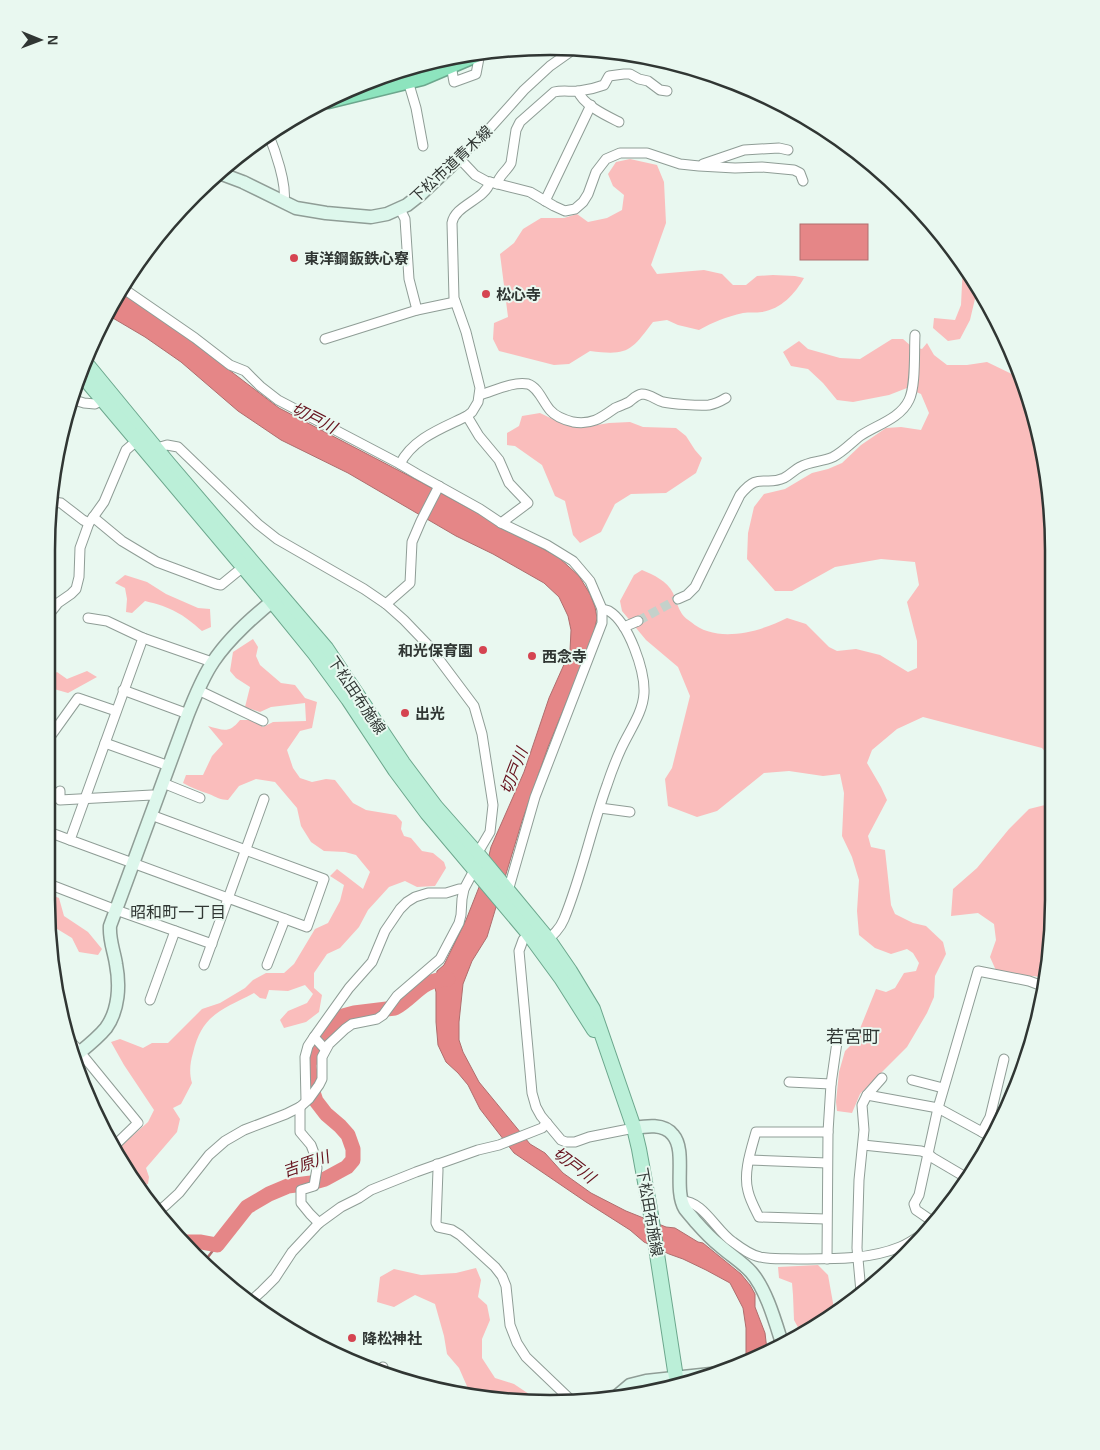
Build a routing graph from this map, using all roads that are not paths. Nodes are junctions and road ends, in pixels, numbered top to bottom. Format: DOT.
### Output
graph roads {
  1 [pos="565,55"];
  2 [pos="479,60"];
  3 [pos="451,65"];
  4 [pos="448,66"];
  5 [pos="408,81"];
  6 [pos="366,91"];
  7 [pos="578,91"];
  8 [pos="667,91"];
  9 [pos="591,106"];
  10 [pos="619,122"];
  11 [pos="271,141"];
  12 [pos="423,146"];
  13 [pos="788,150"];
  14 [pos="459,158"];
  15 [pos="698,166"];
  16 [pos="227,176"];
  17 [pos="803,181"];
  18 [pos="494,183"];
  19 [pos="545,201"];
  20 [pos="284,202"];
  21 [pos="400,209"];
  22 [pos="128,292"];
  23 [pos="455,302"];
  24 [pos="417,310"];
  25 [pos="915,336"];
  26 [pos="325,339"];
  27 [pos="90,369"];
  28 [pos="86,378"];
  29 [pos="480,395"];
  30 [pos="107,396"];
  31 [pos="726,398"];
  32 [pos="78,402"];
  33 [pos="467,416"];
  34 [pos="141,437"];
  35 [pos="157,448"];
  36 [pos="400,464"];
  37 [pos="439,488"];
  38 [pos="57,503"];
  39 [pos="91,520"];
  40 [pos="501,523"];
  41 [pos="243,567"];
  42 [pos="276,597"];
  43 [pos="678,599"];
  44 [pos="386,604"];
  45 [pos="55,607"];
  46 [pos="602,609"];
  47 [pos="88,618"];
  48 [pos="638,621"];
  49 [pos="624,627"];
  50 [pos="143,638"];
  51 [pos="212,662"];
  52 [pos="123,690"];
  53 [pos="198,690"];
  54 [pos="116,711"];
  55 [pos="188,714"];
  56 [pos="263,721"];
  57 [pos="55,730"];
  58 [pos="105,743"];
  59 [pos="169,766"];
  60 [pos="163,784"];
  61 [pos="60,791"];
  62 [pos="158,797"];
  63 [pos="200,798"];
  64 [pos="264,799"];
  65 [pos="84,800"];
  66 [pos="600,808"];
  67 [pos="630,812"];
  68 [pos="151,816"];
  69 [pos="55,834"];
  70 [pos="70,840"];
  71 [pos="246,851"];
  72 [pos="477,862"];
  73 [pos="133,863"];
  74 [pos="55,887"];
  75 [pos="464,889"];
  76 [pos="505,893"];
  77 [pos="228,898"];
  78 [pos="116,910"];
  79 [pos="284,918"];
  80 [pos="532,929"];
  81 [pos="175,931"];
  82 [pos="544,943"];
  83 [pos="212,944"];
  84 [pos="204,965"];
  85 [pos="267,965"];
  86 [pos="1037,984"];
  87 [pos="150,1000"];
  88 [pos="314,1037"];
  89 [pos="837,1042"];
  90 [pos="325,1050"];
  91 [pos="79,1052"];
  92 [pos="81,1058"];
  93 [pos="1004,1059"];
  94 [pos="882,1078"];
  95 [pos="912,1080"];
  96 [pos="789,1082"];
  97 [pos="831,1084"];
  98 [pos="943,1088"];
  99 [pos="867,1095"];
  100 [pos="305,1102"];
  101 [pos="938,1108"];
  102 [pos="546,1123"];
  103 [pos="634,1128"];
  104 [pos="828,1132"];
  105 [pos="982,1132"];
  106 [pos="986,1134"];
  107 [pos="118,1142"];
  108 [pos="863,1145"];
  109 [pos="927,1153"];
  110 [pos="749,1160"];
  111 [pos="827,1163"];
  112 [pos="437,1164"];
  113 [pos="962,1175"];
  114 [pos="681,1200"];
  115 [pos="163,1208"];
  116 [pos="928,1218"];
  117 [pos="826,1219"];
  118 [pos="319,1223"];
  119 [pos="904,1246"];
  120 [pos="858,1256"];
  121 [pos="826,1259"];
  122 [pos="860,1285"];
  123 [pos="255,1297"];
  124 [pos="780,1338"];
  125 [pos="677,1378"];
  126 [pos="665,1381"];
  127 [pos="626,1389"];
  128 [pos="565,1395"];
  1 -- 14 [label="street, 下松市道青木線"];
  2 -- 3 [label="street"];
  4 -- 5 [label="highway"];
  5 -- 6 [label="highway"];
  5 -- 12 [label="street"];
  7 -- 8 [label="street"];
  7 -- 9 [label="street"];
  7 -- 18 [label="street"];
  9 -- 10 [label="street"];
  9 -- 19 [label="street"];
  11 -- 20 [label="street"];
  13 -- 15 [label="street"];
  14 -- 18 [label="street"];
  14 -- 21 [label="street, 下松市道青木線"];
  15 -- 17 [label="street"];
  15 -- 19 [label="street"];
  16 -- 20 [label="street, 下松市道青木線"];
  18 -- 19 [label="street"];
  18 -- 23 [label="street"];
  20 -- 21 [label="street, 下松市道青木線"];
  21 -- 24 [label="street"];
  22 -- 36 [label="street"];
  23 -- 24 [label="street"];
  23 -- 29 [label="street"];
  24 -- 26 [label="street"];
  25 -- 43 [label="street"];
  27 -- 30 [label="main road, 下松田布施線"];
  28 -- 30 [label="main road, 下松田布施線"];
  29 -- 31 [label="street"];
  29 -- 33 [label="street"];
  30 -- 32 [label="street"];
  30 -- 34 [label="main road, 下松田布施線"];
  33 -- 36 [label="street"];
  33 -- 40 [label="street"];
  34 -- 35 [label="main road, 下松田布施線"];
  34 -- 39 [label="street"];
  34 -- 41 [label="main road, 下松田布施線"];
  35 -- 42 [label="main road, 下松田布施線"];
  35 -- 44 [label="street"];
  36 -- 37 [label="street"];
  37 -- 40 [label="street"];
  37 -- 44 [label="street"];
  38 -- 39 [label="street"];
  39 -- 41 [label="street"];
  39 -- 45 [label="street"];
  40 -- 46 [label="street"];
  41 -- 42 [label="main road, 下松田布施線"];
  42 -- 51 [label="street"];
  42 -- 72 [label="main road, 下松田布施線"];
  44 -- 72 [label="street"];
  46 -- 49 [label="street"];
  46 -- 76 [label="street"];
  47 -- 50 [label="street"];
  48 -- 49 [label="street"];
  49 -- 66 [label="street"];
  50 -- 51 [label="street"];
  50 -- 52 [label="street"];
  51 -- 53 [label="street"];
  52 -- 54 [label="street"];
  52 -- 55 [label="street"];
  53 -- 55 [label="street"];
  53 -- 56 [label="street"];
  54 -- 57 [label="street"];
  54 -- 58 [label="street"];
  55 -- 59 [label="street"];
  58 -- 59 [label="street"];
  58 -- 65 [label="street"];
  59 -- 60 [label="street"];
  60 -- 62 [label="street"];
  60 -- 63 [label="street"];
  61 -- 65 [label="street"];
  62 -- 65 [label="street"];
  62 -- 68 [label="street"];
  64 -- 71 [label="street"];
  65 -- 70 [label="street"];
  66 -- 67 [label="street"];
  66 -- 82 [label="street"];
  68 -- 71 [label="street"];
  68 -- 73 [label="street"];
  69 -- 70 [label="street"];
  70 -- 73 [label="street"];
  71 -- 77 [label="street"];
  71 -- 79 [label="street"];
  72 -- 75 [label="street"];
  72 -- 76 [label="main road, 下松田布施線"];
  73 -- 77 [label="street"];
  73 -- 78 [label="street"];
  74 -- 78 [label="street"];
  75 -- 88 [label="street"];
  75 -- 90 [label="street"];
  76 -- 80 [label="main road, 下松田布施線"];
  77 -- 79 [label="street"];
  77 -- 83 [label="street"];
  78 -- 81 [label="street"];
  78 -- 91 [label="street"];
  79 -- 85 [label="street"];
  80 -- 82 [label="main road, 下松田布施線"];
  80 -- 102 [label="street"];
  81 -- 83 [label="street"];
  81 -- 87 [label="street"];
  82 -- 103 [label="main road, 下松田布施線"];
  83 -- 84 [label="street"];
  86 -- 98 [label="street"];
  88 -- 90 [label="street"];
  88 -- 100 [label="street"];
  89 -- 97 [label="street"];
  90 -- 100 [label="street"];
  92 -- 107 [label="street"];
  93 -- 105 [label="street"];
  94 -- 99 [label="street"];
  95 -- 98 [label="street"];
  96 -- 97 [label="street"];
  97 -- 104 [label="street"];
  98 -- 101 [label="street"];
  99 -- 101 [label="street"];
  99 -- 108 [label="street"];
  100 -- 115 [label="street"];
  100 -- 118 [label="street"];
  101 -- 105 [label="street"];
  101 -- 109 [label="street"];
  102 -- 103 [label="street"];
  102 -- 112 [label="street"];
  103 -- 114 [label="street"];
  103 -- 125 [label="main road, 下松田布施線"];
  104 -- 110 [label="street"];
  104 -- 111 [label="street"];
  105 -- 106 [label="street"];
  108 -- 109 [label="street"];
  108 -- 120 [label="street"];
  109 -- 113 [label="street"];
  109 -- 116 [label="street"];
  110 -- 111 [label="street"];
  110 -- 117 [label="street"];
  111 -- 117 [label="street"];
  112 -- 118 [label="street"];
  112 -- 128 [label="street"];
  114 -- 121 [label="street"];
  114 -- 124 [label="street"];
  117 -- 121 [label="street"];
  118 -- 123 [label="street"];
  119 -- 120 [label="street"];
  120 -- 121 [label="street"];
  120 -- 122 [label="street"];
  126 -- 127 [label="street"];
}
